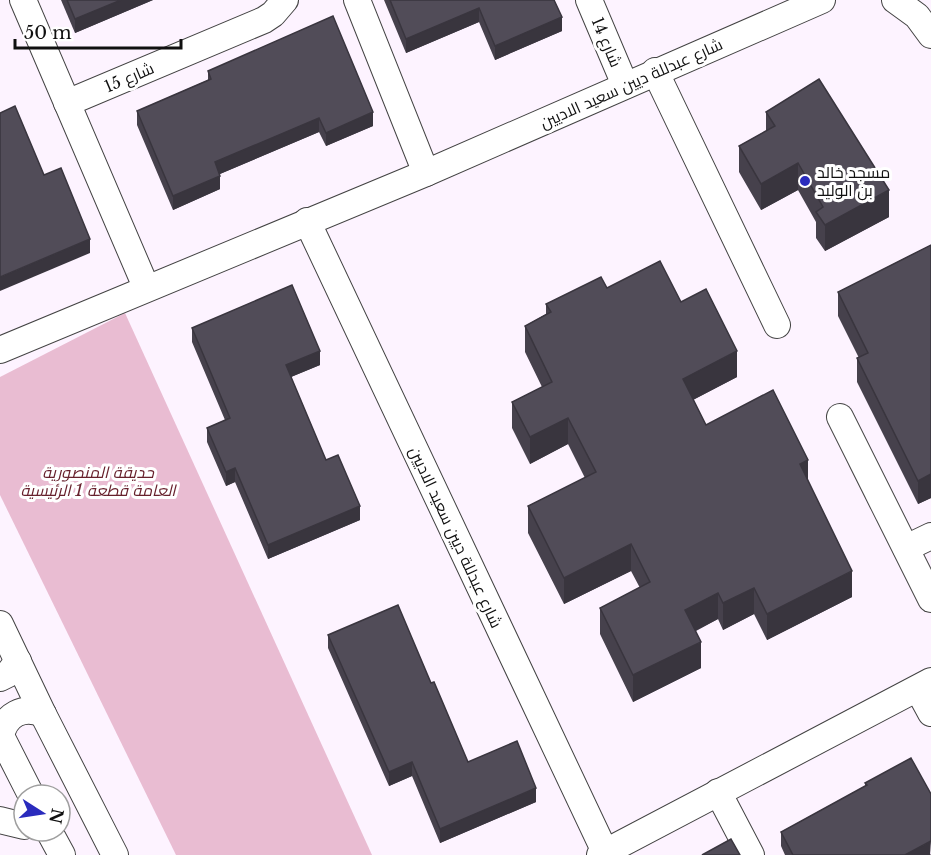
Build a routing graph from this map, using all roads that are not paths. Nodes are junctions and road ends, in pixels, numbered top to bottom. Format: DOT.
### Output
graph roads {
  1 [pos="23,0"];
  2 [pos="285,0"];
  3 [pos="357,0"];
  4 [pos="589,0"];
  5 [pos="822,0"];
  6 [pos="896,0"];
  7 [pos="931,35"];
  8 [pos="656,71"];
  9 [pos="625,85"];
  10 [pos="67,103"];
  11 [pos="426,173"];
  12 [pos="307,221"];
  13 [pos="146,287"];
  14 [pos="777,325"];
  15 [pos="0,350"];
  16 [pos="840,417"];
  17 [pos="931,536"];
  18 [pos="906,548"];
  19 [pos="930,594"];
  20 [pos="0,624"];
  21 [pos="18,661"];
  22 [pos="0,678"];
  23 [pos="924,685"];
  24 [pos="931,713"];
  25 [pos="42,714"];
  26 [pos="1,735"];
  27 [pos="25,783"];
  28 [pos="718,792"];
  29 [pos="603,854"];
  30 [pos="115,855"];
  31 [pos="751,855"];
  1 -- 10 [label="street"];
  2 -- 10 [label="street, شارع 15"];
  3 -- 11 [label="street"];
  4 -- 9 [label="street, شارع 14"];
  5 -- 8 [label="street, شارع عبدللة ديين سعيد الاديين"];
  6 -- 7 [label="street"];
  8 -- 9 [label="street, شارع عبدللة ديين سعيد الاديين"];
  8 -- 14 [label="street"];
  9 -- 11 [label="street, شارع عبدللة ديين سعيد الاديين"];
  10 -- 13 [label="street"];
  11 -- 12 [label="street, شارع عبدللة ديين سعيد الاديين"];
  12 -- 13 [label="street, شارع عبدللة ديين سعيد الاديين"];
  12 -- 29 [label="street, شارع عبدللة ديين سعيد الاديين"];
  13 -- 15 [label="street, شارع عبدللة ديين سعيد الاديين"];
  16 -- 18 [label="street"];
  17 -- 18 [label="street"];
  18 -- 19 [label="street"];
  20 -- 21 [label="street"];
  21 -- 22 [label="street"];
  21 -- 25 [label="street"];
  23 -- 24 [label="street"];
  23 -- 28 [label="street, شارع عبدللة ديين سعيد الاديين"];
  25 -- 26 [label="street"];
  25 -- 30 [label="street"];
  26 -- 27 [label="street"];
  28 -- 29 [label="street, شارع عبدللة ديين سعيد الاديين"];
  28 -- 31 [label="street"];
}
